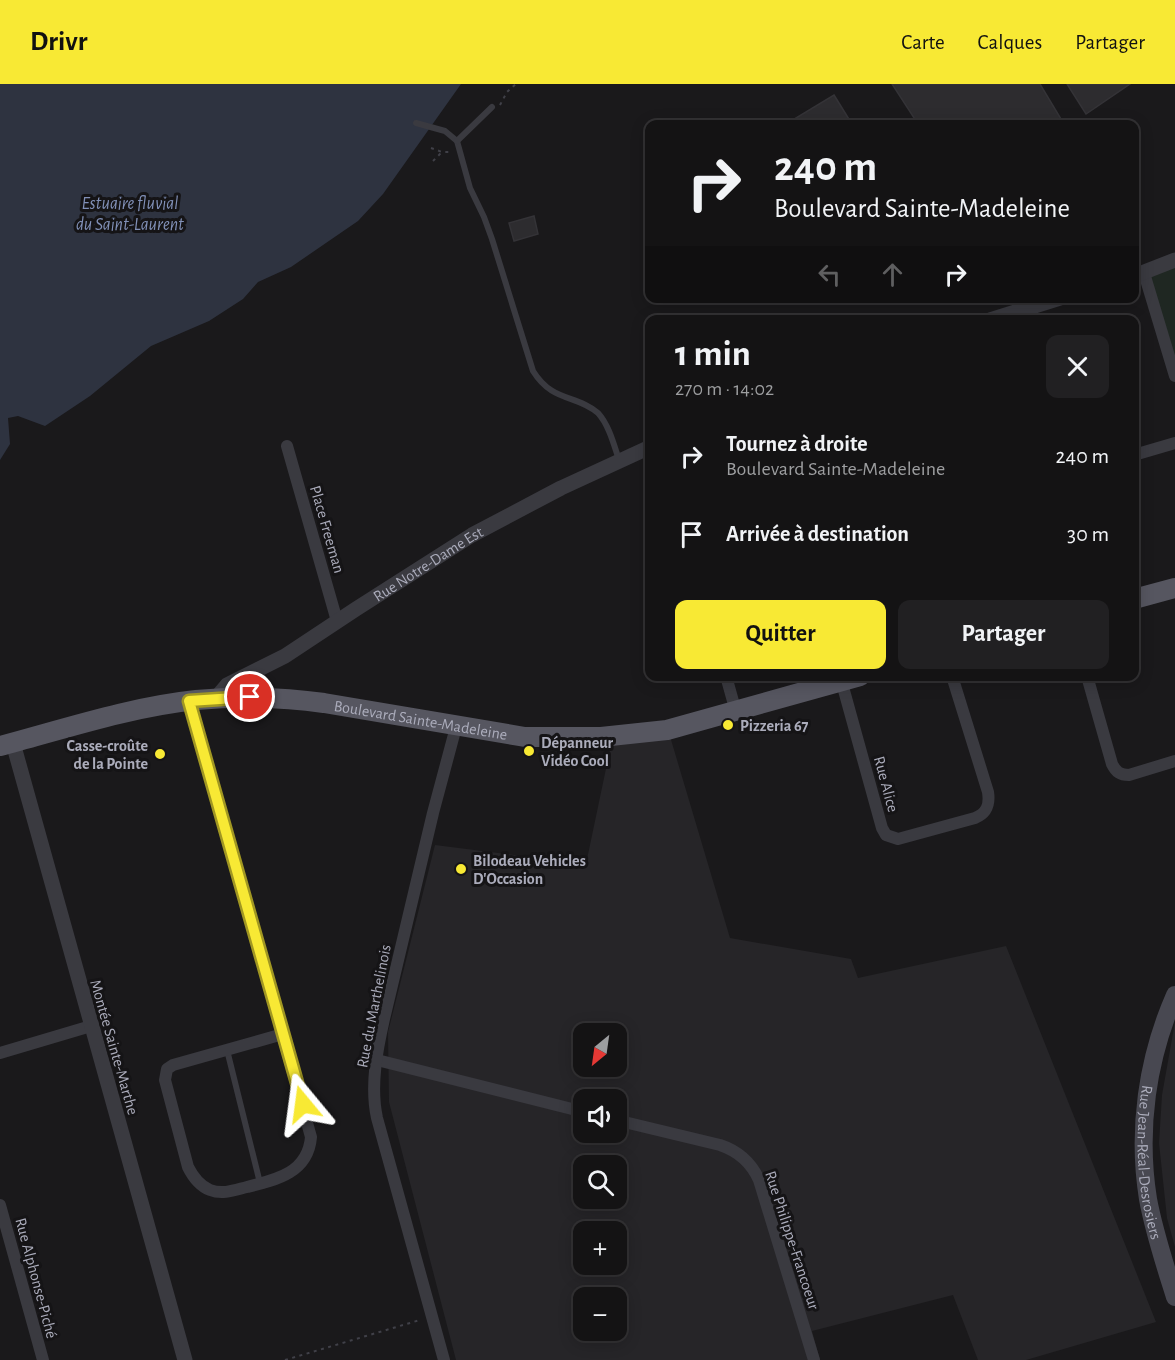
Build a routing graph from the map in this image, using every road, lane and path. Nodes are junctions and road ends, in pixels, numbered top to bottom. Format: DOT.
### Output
graph roads {
  1 [pos="516,84"];
  2 [pos="490,108"];
  3 [pos="416,123"];
  4 [pos="457,141"];
  5 [pos="431,148"];
  6 [pos="433,161"];
  7 [pos="1175,260"];
  8 [pos="1139,274"];
  9 [pos="1044,303"];
  10 [pos="1006,315"];
  11 [pos="1175,376"];
  12 [pos="1175,443"];
  13 [pos="287,446"];
  14 [pos="645,449"];
  15 [pos="1139,454"];
  16 [pos="620,460"];
  17 [pos="1175,588"];
  18 [pos="1139,598"];
  19 [pos="337,621"];
  20 [pos="727,681"];
  21 [pos="837,681"];
  22 [pos="848,681"];
  23 [pos="954,681"];
  24 [pos="1088,681"];
  25 [pos="216,698"];
  26 [pos="189,701"];
  27 [pos="736,712"];
  28 [pos="456,727"];
  29 [pos="6,745"];
  30 [pos="1175,761"];
  31 [pos="1175,995"];
  32 [pos="91,1026"];
  33 [pos="283,1034"];
  34 [pos="227,1050"];
  35 [pos="0,1053"];
  36 [pos="377,1060"];
  37 [pos="573,1109"];
  38 [pos="627,1123"];
  39 [pos="260,1184"];
  40 [pos="0,1205"];
  41 [pos="1175,1297"];
  42 [pos="433,1317"];
  43 [pos="43,1360"];
  44 [pos="185,1360"];
  45 [pos="285,1360"];
  46 [pos="444,1360"];
  47 [pos="814,1360"];
  1 -- 2 [label="path"];
  2 -- 4 [label="lane"];
  3 -- 4 [label="lane"];
  4 -- 16 [label="lane"];
  5 -- 6 [label="path"];
  7 -- 8 [label="street"];
  8 -- 11 [label="street"];
  9 -- 10 [label="street"];
  12 -- 15 [label="street"];
  13 -- 19 [label="street, Place Freeman"];
  14 -- 16 [label="street, Rue Notre-Dame Est"];
  16 -- 19 [label="street, Rue Notre-Dame Est"];
  17 -- 18 [label="main road"];
  19 -- 25 [label="street, Rue Notre-Dame Est"];
  20 -- 27 [label="street"];
  21 -- 27 [label="main road, Boulevard Sainte-Madeleine"];
  22 -- 23 [label="street, Rue Alice"];
  24 -- 30 [label="street"];
  25 -- 26 [label="main road, Boulevard Sainte-Madeleine"];
  25 -- 28 [label="main road, Boulevard Sainte-Madeleine"];
  26 -- 29 [label="main road"];
  26 -- 33 [label="street"];
  27 -- 28 [label="main road, Boulevard Sainte-Madeleine"];
  28 -- 36 [label="street, Rue du Marthelinois"];
  29 -- 32 [label="street, Montée Sainte-Marthe"];
  31 -- 41 [label="main road, Rue Jean-Réal-Desrosiers"];
  32 -- 35 [label="street"];
  32 -- 44 [label="street, Montée Sainte-Marthe"];
  33 -- 34 [label="street"];
  33 -- 39 [label="street"];
  34 -- 39 [label="lane"];
  34 -- 39 [label="street"];
  36 -- 37 [label="street"];
  36 -- 42 [label="street, Rue du Marthelinois"];
  38 -- 47 [label="street, Rue Philippe-Francoeur"];
  40 -- 43 [label="street, Rue Alphonse-Piché"];
  42 -- 45 [label="path"];
  42 -- 46 [label="street, Rue du Marthelinois"];
}
